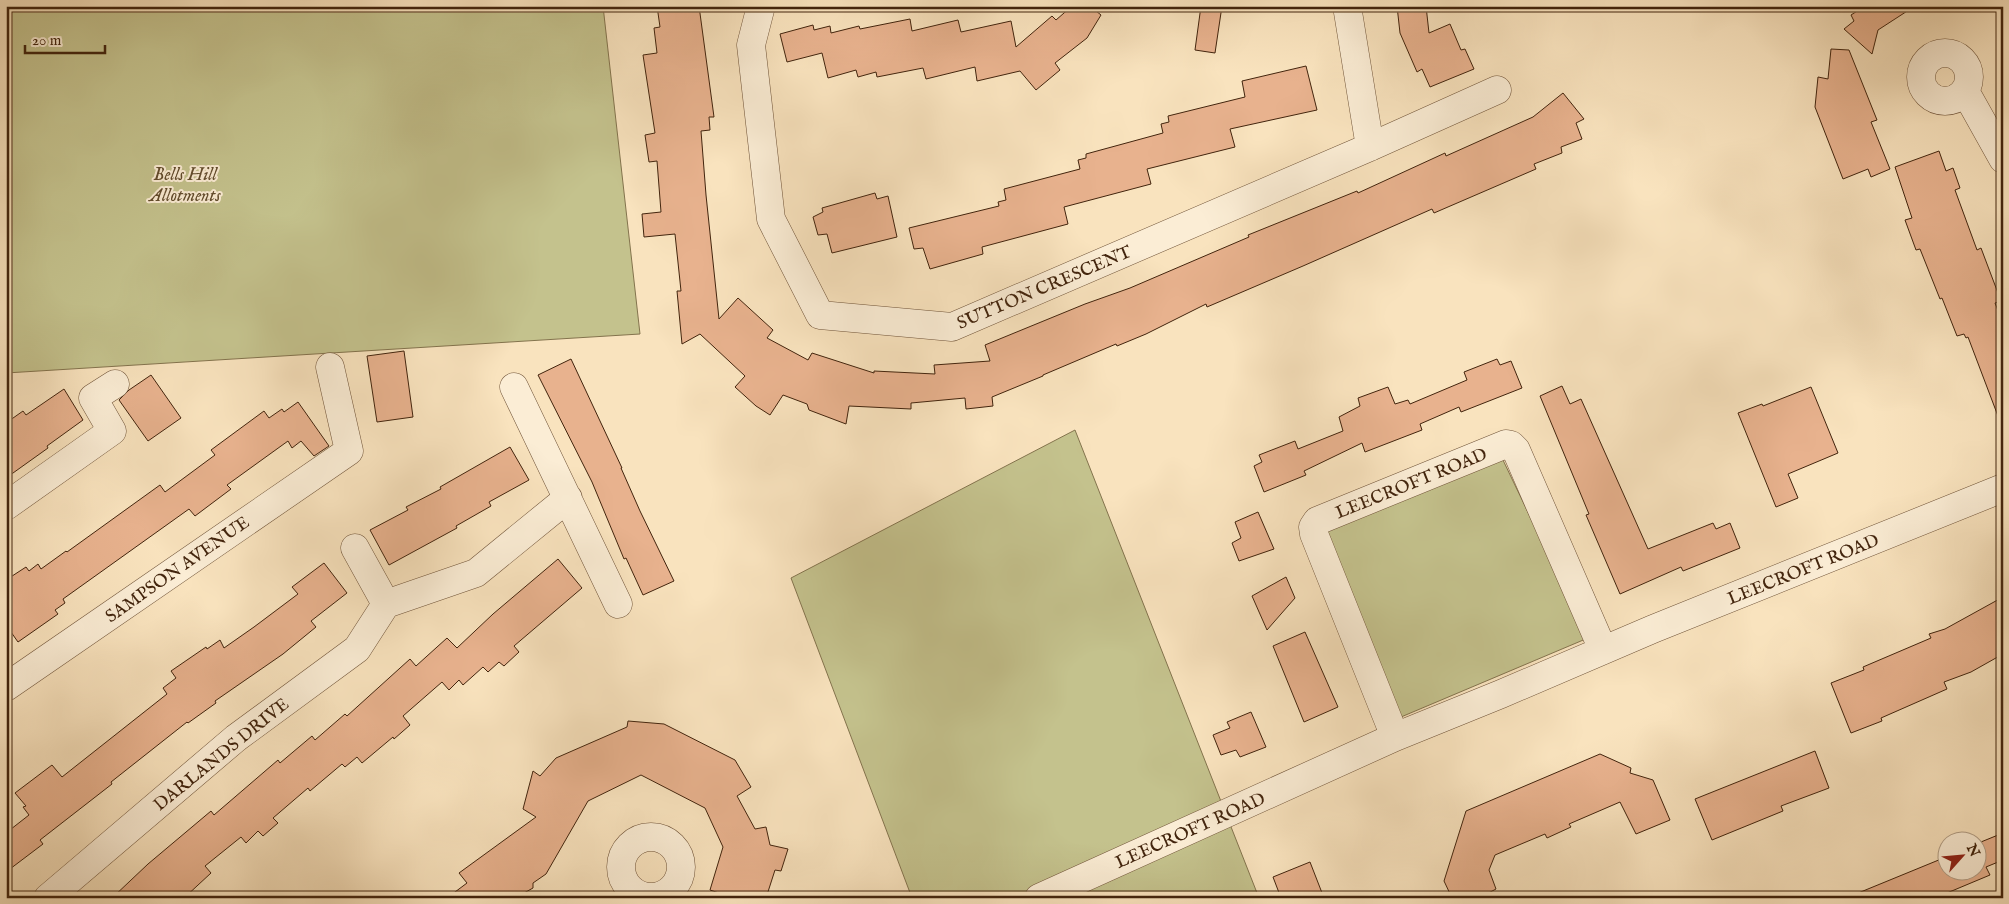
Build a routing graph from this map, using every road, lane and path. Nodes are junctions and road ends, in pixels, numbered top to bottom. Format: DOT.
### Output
graph roads {
  1 [pos="743,6"];
  2 [pos="762,6"];
  3 [pos="1347,6"];
  4 [pos="751,45"];
  5 [pos="1497,90"];
  6 [pos="1965,91"];
  7 [pos="1370,148"];
  8 [pos="2003,159"];
  9 [pos="330,367"];
  10 [pos="115,384"];
  11 [pos="514,387"];
  12 [pos="2003,488"];
  13 [pos="568,498"];
  14 [pos="6,506"];
  15 [pos="355,548"];
  16 [pos="386,604"];
  17 [pos="618,604"];
  18 [pos="1603,650"];
  19 [pos="6,688"];
  20 [pos="1396,737"];
  21 [pos="48,898"];
  22 [pos="1039,898"];
  1 -- 4 [label="street"];
  2 -- 4 [label="street, SUTTON CRESCENT"];
  3 -- 7 [label="street"];
  4 -- 7 [label="street, SUTTON CRESCENT"];
  5 -- 7 [label="street, SUTTON CRESCENT"];
  6 -- 8 [label="street"];
  9 -- 19 [label="street, SAMPSON AVENUE"];
  10 -- 14 [label="street"];
  11 -- 13 [label="street"];
  12 -- 18 [label="street, LEECROFT ROAD"];
  13 -- 16 [label="street"];
  13 -- 17 [label="street"];
  15 -- 16 [label="street"];
  16 -- 21 [label="street, DARLANDS DRIVE"];
  18 -- 20 [label="street, LEECROFT ROAD"];
  18 -- 20 [label="street, LEECROFT ROAD"];
  20 -- 22 [label="street, LEECROFT ROAD"];
}
